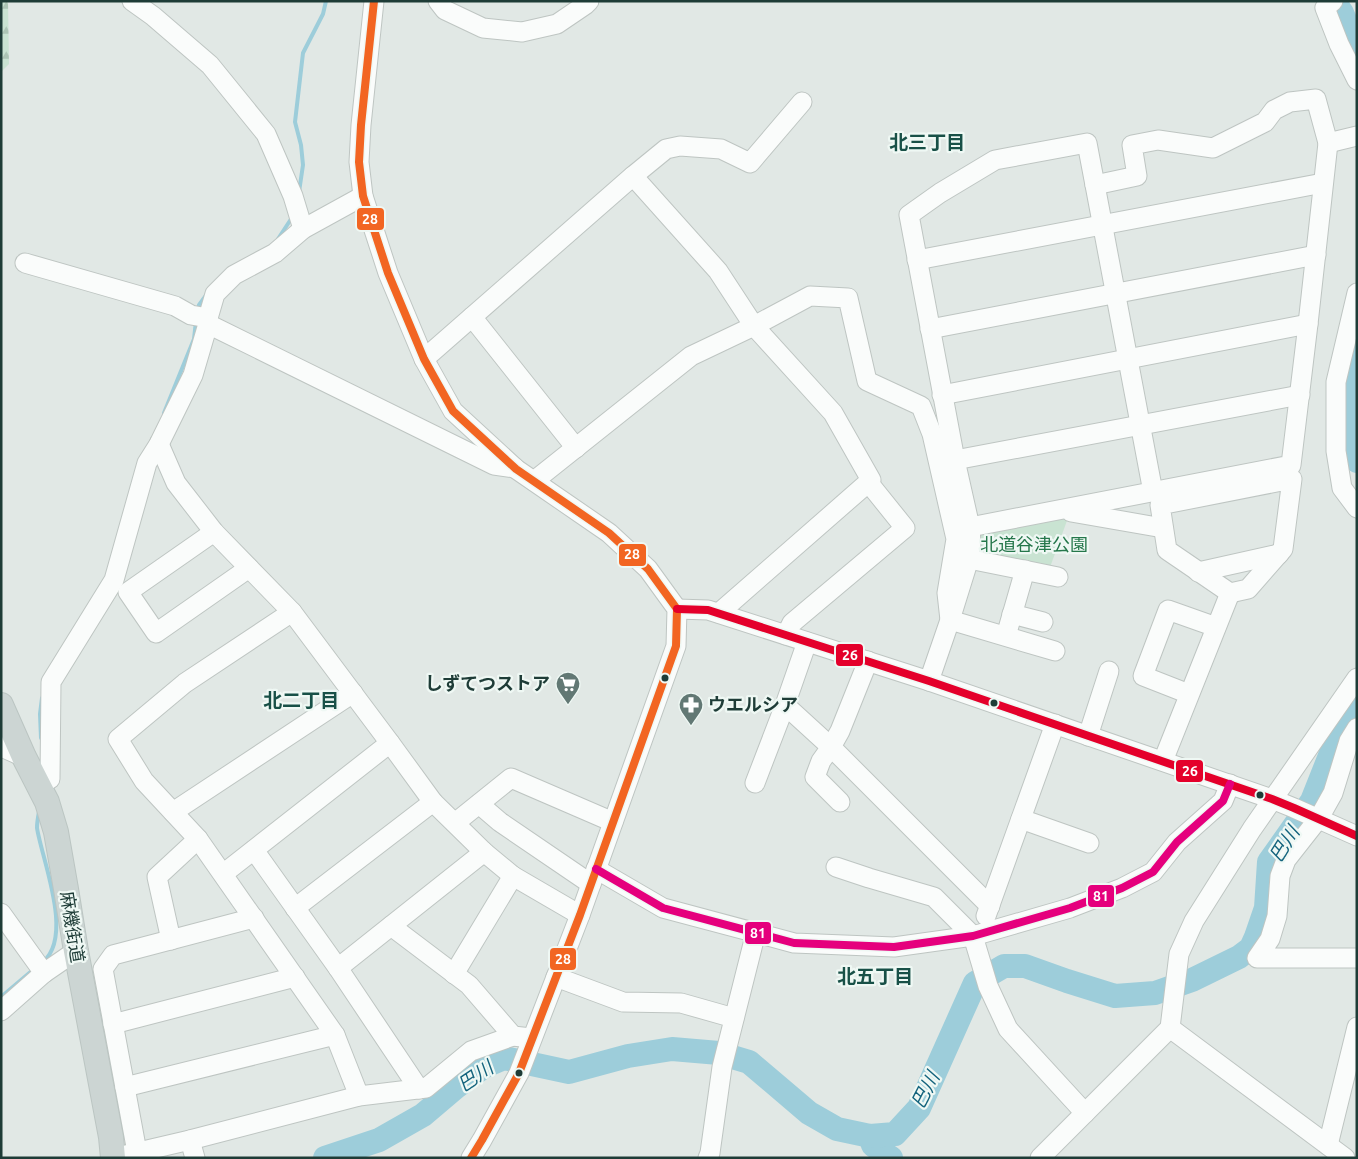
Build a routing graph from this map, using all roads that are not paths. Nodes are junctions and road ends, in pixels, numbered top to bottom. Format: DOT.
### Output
graph roads {
  1 [pos="132,1"];
  2 [pos="374,1"];
  3 [pos="438,1"];
  4 [pos="589,1"];
  5 [pos="1327,4"];
  6 [pos="1357,80"];
  7 [pos="802,102"];
  8 [pos="1357,136"];
  9 [pos="1328,143"];
  10 [pos="633,176"];
  11 [pos="1323,183"];
  12 [pos="1095,185"];
  13 [pos="363,196"];
  14 [pos="1102,225"];
  15 [pos="303,228"];
  16 [pos="1316,255"];
  17 [pos="917,260"];
  18 [pos="25,263"];
  19 [pos="1115,293"];
  20 [pos="1357,293"];
  21 [pos="472,317"];
  22 [pos="202,318"];
  23 [pos="1308,324"];
  24 [pos="754,326"];
  25 [pos="930,329"];
  26 [pos="424,359"];
  27 [pos="1128,359"];
  28 [pos="942,395"];
  29 [pos="1300,395"];
  30 [pos="1140,426"];
  31 [pos="159,444"];
  32 [pos="576,448"];
  33 [pos="955,460"];
  34 [pos="516,469"];
  35 [pos="534,481"];
  36 [pos="868,482"];
  37 [pos="1153,492"];
  38 [pos="1357,508"];
  39 [pos="1060,510"];
  40 [pos="970,528"];
  41 [pos="1163,528"];
  42 [pos="214,532"];
  43 [pos="1279,554"];
  44 [pos="970,558"];
  45 [pos="249,568"];
  46 [pos="1025,570"];
  47 [pos="1198,572"];
  48 [pos="1058,577"];
  49 [pos="1230,593"];
  50 [pos="676,609"];
  51 [pos="292,612"];
  52 [pos="719,614"];
  53 [pos="950,620"];
  54 [pos="1043,622"];
  55 [pos="1216,627"];
  56 [pos="786,635"];
  57 [pos="807,642"];
  58 [pos="1055,652"];
  59 [pos="868,661"];
  60 [pos="1109,671"];
  61 [pos="1357,678"];
  62 [pos="929,680"];
  63 [pos="353,693"];
  64 [pos="1189,694"];
  65 [pos="1,705"];
  66 [pos="785,705"];
  67 [pos="1055,724"];
  68 [pos="1357,728"];
  69 [pos="1088,736"];
  70 [pos="390,743"];
  71 [pos="1,745"];
  72 [pos="831,747"];
  73 [pos="24,757"];
  74 [pos="1163,761"];
  75 [pos="50,780"];
  76 [pos="755,783"];
  77 [pos="1230,784"];
  78 [pos="1272,799"];
  79 [pos="432,802"];
  80 [pos="840,802"];
  81 [pos="479,804"];
  82 [pos="173,812"];
  83 [pos="1319,818"];
  84 [pos="1021,819"];
  85 [pos="613,822"];
  86 [pos="455,823"];
  87 [pos="1357,836"];
  88 [pos="198,839"];
  89 [pos="1089,843"];
  90 [pos="254,850"];
  91 [pos="484,852"];
  92 [pos="836,867"];
  93 [pos="223,874"];
  94 [pos="512,876"];
  95 [pos="594,877"];
  96 [pos="990,906"];
  97 [pos="295,908"];
  98 [pos="1,913"];
  99 [pos="580,914"];
  100 [pos="254,918"];
  101 [pos="391,926"];
  102 [pos="756,932"];
  103 [pos="976,934"];
  104 [pos="171,940"];
  105 [pos="76,951"];
  106 [pos="1357,958"];
  107 [pos="338,968"];
  108 [pos="44,973"];
  109 [pos="454,974"];
  110 [pos="295,977"];
  111 [pos="556,977"];
  112 [pos="1,1011"];
  113 [pos="734,1018"];
  114 [pos="113,1024"];
  115 [pos="1357,1027"];
  116 [pos="1170,1028"];
  117 [pos="335,1035"];
  118 [pos="524,1040"];
  119 [pos="125,1087"];
  120 [pos="419,1089"];
  121 [pos="359,1096"];
  122 [pos="1085,1113"];
  123 [pos="1328,1145"];
  124 [pos="192,1149"];
  125 [pos="137,1152"];
  126 [pos="712,1156"];
  127 [pos="113,1158"];
  128 [pos="471,1158"];
  129 [pos="1040,1158"];
  130 [pos="1345,1158"];
  1 -- 15 [label="street"];
  2 -- 13 [label="street"];
  3 -- 4 [label="street"];
  5 -- 6 [label="street"];
  7 -- 10 [label="street"];
  8 -- 9 [label="street"];
  9 -- 11 [label="street"];
  9 -- 12 [label="street"];
  10 -- 21 [label="street"];
  10 -- 24 [label="street"];
  11 -- 14 [label="street"];
  11 -- 16 [label="street"];
  12 -- 14 [label="street"];
  12 -- 17 [label="street"];
  13 -- 15 [label="street"];
  13 -- 26 [label="street"];
  14 -- 17 [label="street"];
  14 -- 19 [label="street"];
  15 -- 22 [label="street"];
  16 -- 19 [label="street"];
  16 -- 23 [label="street"];
  17 -- 25 [label="street"];
  18 -- 22 [label="street"];
  19 -- 25 [label="street"];
  19 -- 27 [label="street"];
  20 -- 38 [label="street"];
  21 -- 26 [label="street"];
  21 -- 32 [label="street"];
  22 -- 31 [label="street"];
  22 -- 34 [label="street"];
  23 -- 27 [label="street"];
  23 -- 29 [label="street"];
  24 -- 32 [label="street"];
  24 -- 36 [label="street"];
  24 -- 53 [label="street"];
  25 -- 28 [label="street"];
  26 -- 34 [label="street"];
  27 -- 28 [label="street"];
  27 -- 30 [label="street"];
  28 -- 33 [label="street"];
  29 -- 30 [label="street"];
  29 -- 37 [label="street"];
  30 -- 33 [label="street"];
  30 -- 37 [label="street"];
  31 -- 42 [label="street"];
  31 -- 75 [label="street"];
  32 -- 35 [label="street"];
  33 -- 40 [label="street"];
  34 -- 35 [label="street"];
  35 -- 50 [label="street"];
  36 -- 52 [label="street"];
  36 -- 56 [label="street"];
  37 -- 39 [label="street"];
  39 -- 40 [label="street"];
  39 -- 41 [label="street"];
  40 -- 44 [label="street"];
  41 -- 43 [label="street"];
  41 -- 47 [label="street"];
  42 -- 45 [label="street"];
  42 -- 45 [label="street"];
  43 -- 47 [label="street"];
  43 -- 49 [label="street"];
  44 -- 46 [label="street"];
  44 -- 53 [label="street"];
  45 -- 51 [label="street"];
  46 -- 48 [label="street"];
  46 -- 54 [label="street"];
  47 -- 49 [label="street"];
  49 -- 55 [label="street"];
  50 -- 52 [label="street"];
  50 -- 85 [label="street"];
  51 -- 63 [label="street"];
  51 -- 82 [label="street"];
  52 -- 56 [label="street"];
  53 -- 58 [label="street"];
  53 -- 62 [label="street"];
  55 -- 64 [label="street"];
  55 -- 64 [label="street"];
  56 -- 57 [label="street"];
  57 -- 59 [label="street"];
  57 -- 66 [label="street"];
  59 -- 62 [label="street"];
  59 -- 72 [label="street"];
  60 -- 69 [label="street"];
  61 -- 78 [label="street"];
  62 -- 67 [label="street"];
  63 -- 70 [label="street"];
  63 -- 82 [label="street"];
  64 -- 74 [label="street"];
  65 -- 73 [label="main road, 麻機街道"];
  66 -- 72 [label="street"];
  66 -- 76 [label="street"];
  67 -- 69 [label="street"];
  67 -- 84 [label="street"];
  68 -- 83 [label="street"];
  69 -- 74 [label="street"];
  70 -- 79 [label="street"];
  70 -- 90 [label="street"];
  71 -- 73 [label="street"];
  72 -- 80 [label="street"];
  72 -- 96 [label="street"];
  73 -- 105 [label="main road, 麻機街道"];
  74 -- 77 [label="street"];
  77 -- 78 [label="street"];
  77 -- 103 [label="street"];
  78 -- 83 [label="street"];
  78 -- 116 [label="street"];
  79 -- 86 [label="street"];
  79 -- 97 [label="street"];
  81 -- 85 [label="street"];
  81 -- 86 [label="street"];
  81 -- 95 [label="street"];
  82 -- 88 [label="street"];
  83 -- 87 [label="street"];
  83 -- 106 [label="street"];
  84 -- 89 [label="street"];
  84 -- 96 [label="street"];
  85 -- 95 [label="street"];
  86 -- 91 [label="street"];
  88 -- 93 [label="street"];
  88 -- 104 [label="street"];
  90 -- 93 [label="street"];
  90 -- 97 [label="street"];
  91 -- 94 [label="street"];
  91 -- 101 [label="street"];
  92 -- 103 [label="street"];
  93 -- 100 [label="street"];
  94 -- 99 [label="street"];
  94 -- 109 [label="street"];
  95 -- 99 [label="street"];
  95 -- 102 [label="street"];
  96 -- 103 [label="street"];
  97 -- 107 [label="street"];
  98 -- 108 [label="street"];
  99 -- 111 [label="street"];
  100 -- 104 [label="street"];
  100 -- 110 [label="street"];
  101 -- 107 [label="street"];
  101 -- 109 [label="street"];
  102 -- 103 [label="street"];
  102 -- 113 [label="street"];
  103 -- 122 [label="street"];
  104 -- 114 [label="street"];
  105 -- 108 [label="street"];
  105 -- 127 [label="main road, 麻機街道"];
  107 -- 120 [label="street"];
  108 -- 112 [label="street"];
  109 -- 118 [label="street"];
  110 -- 114 [label="street"];
  110 -- 117 [label="street"];
  111 -- 113 [label="street"];
  111 -- 118 [label="street"];
  113 -- 126 [label="street"];
  114 -- 119 [label="street"];
  115 -- 123 [label="street"];
  116 -- 122 [label="street"];
  116 -- 123 [label="street"];
  117 -- 119 [label="street"];
  117 -- 121 [label="street"];
  118 -- 120 [label="street"];
  118 -- 128 [label="street"];
  119 -- 125 [label="street"];
  120 -- 121 [label="street"];
  121 -- 124 [label="street"];
  122 -- 129 [label="street"];
  123 -- 130 [label="street"];
  124 -- 125 [label="street"];
  125 -- 127 [label="street"];
}
